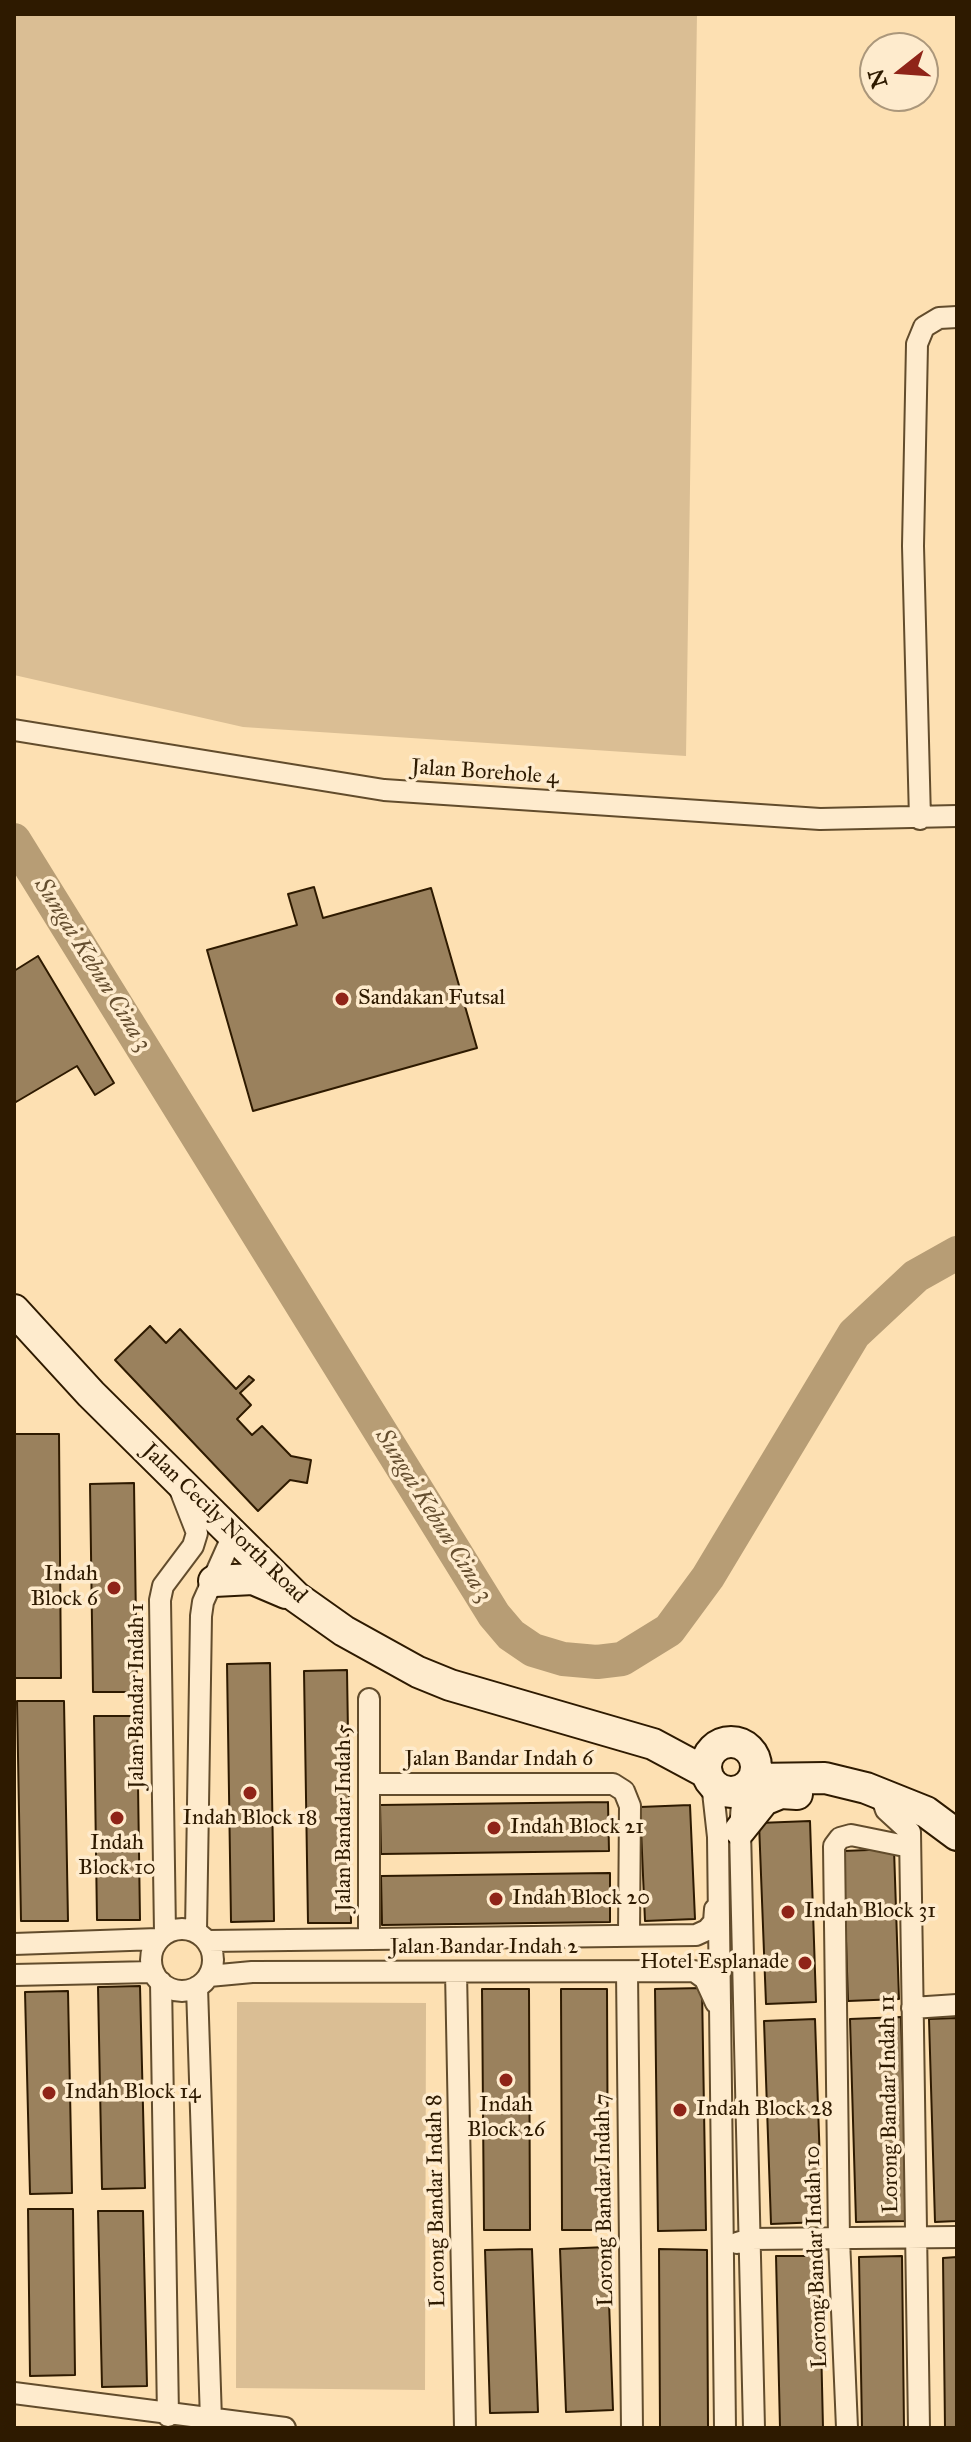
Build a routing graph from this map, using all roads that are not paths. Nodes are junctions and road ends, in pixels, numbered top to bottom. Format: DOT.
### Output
graph roads {
  1 [pos="957,317"];
  2 [pos="14,730"];
  3 [pos="957,816"];
  4 [pos="920,819"];
  5 [pos="14,1310"];
  6 [pos="173,1476"];
  7 [pos="233,1535"];
  8 [pos="193,1546"];
  9 [pos="218,1574"];
  10 [pos="296,1597"];
  11 [pos="369,1699"];
  12 [pos="710,1769"];
  13 [pos="750,1775"];
  14 [pos="371,1784"];
  15 [pos="873,1790"];
  16 [pos="740,1830"];
  17 [pos="957,1835"];
  18 [pos="910,1847"];
  19 [pos="718,1886"];
  20 [pos="629,1934"];
  21 [pos="696,1935"];
  22 [pos="162,1936"];
  23 [pos="202,1936"];
  24 [pos="369,1937"];
  25 [pos="14,1944"];
  26 [pos="694,1971"];
  27 [pos="456,1972"];
  28 [pos="627,1972"];
  29 [pos="14,1975"];
  30 [pos="157,1977"];
  31 [pos="203,1982"];
  32 [pos="957,2005"];
  33 [pos="912,2008"];
  34 [pos="720,2026"];
  35 [pos="957,2237"];
  36 [pos="917,2238"];
  37 [pos="750,2239"];
  38 [pos="839,2239"];
  39 [pos="14,2393"];
  40 [pos="168,2416"];
  41 [pos="725,2418"];
  42 [pos="211,2420"];
  43 [pos="285,2428"];
  44 [pos="465,2428"];
  45 [pos="632,2428"];
  46 [pos="754,2428"];
  47 [pos="847,2428"];
  48 [pos="919,2428"];
  1 -- 4 [label="street"];
  2 -- 4 [label="street, Jalan Borehole 4"];
  3 -- 4 [label="street, Jalan Borehole 4"];
  5 -- 6 [label="main road, Jalan Cecily North Road"];
  6 -- 7 [label="main road, Jalan Cecily North Road"];
  6 -- 8 [label="street"];
  7 -- 9 [label="street"];
  7 -- 10 [label="main road, Jalan Cecily North Road"];
  8 -- 9 [label="street"];
  8 -- 22 [label="street, Jalan Bandar Indah 1"];
  9 -- 10 [label="main road"];
  9 -- 23 [label="street"];
  10 -- 12 [label="main road, Jalan Cecily North Road"];
  11 -- 14 [label="street, Jalan Bandar Indah 5"];
  12 -- 13 [label="main road"];
  12 -- 13 [label="main road"];
  12 -- 19 [label="street"];
  13 -- 15 [label="main road"];
  13 -- 16 [label="street"];
  14 -- 20 [label="street, Jalan Bandar Indah 6"];
  14 -- 24 [label="street, Jalan Bandar Indah 5"];
  15 -- 16 [label="main road"];
  15 -- 17 [label="main road"];
  15 -- 18 [label="street, Lorong Bandar Indah 11"];
  16 -- 37 [label="street"];
  18 -- 33 [label="street, Lorong Bandar Indah 11"];
  18 -- 38 [label="street, Lorong Bandar Indah 10"];
  19 -- 21 [label="street"];
  19 -- 34 [label="street"];
  20 -- 21 [label="street, Jalan Bandar Indah 2"];
  20 -- 24 [label="street, Jalan Bandar Indah 2"];
  21 -- 26 [label="street"];
  22 -- 23 [label="street"];
  22 -- 25 [label="street"];
  22 -- 30 [label="street"];
  23 -- 24 [label="street, Jalan Bandar Indah 2"];
  23 -- 31 [label="street"];
  26 -- 28 [label="street, Jalan Bandar Indah 2"];
  26 -- 34 [label="street"];
  27 -- 28 [label="street, Jalan Bandar Indah 2"];
  27 -- 31 [label="street, Jalan Bandar Indah 2"];
  27 -- 44 [label="street, Lorong Bandar Indah 8"];
  28 -- 45 [label="street, Lorong Bandar Indah 7"];
  29 -- 30 [label="street"];
  30 -- 31 [label="street"];
  30 -- 40 [label="street"];
  31 -- 42 [label="street"];
  32 -- 33 [label="street"];
  33 -- 36 [label="street, Lorong Bandar Indah 11"];
  34 -- 41 [label="street"];
  35 -- 36 [label="street"];
  36 -- 38 [label="street"];
  36 -- 48 [label="street, Lorong Bandar Indah 11"];
  37 -- 38 [label="street"];
  37 -- 41 [label="street"];
  37 -- 46 [label="street"];
  38 -- 47 [label="street, Lorong Bandar Indah 10"];
  39 -- 40 [label="street"];
  40 -- 42 [label="street"];
  42 -- 43 [label="street"];
}
